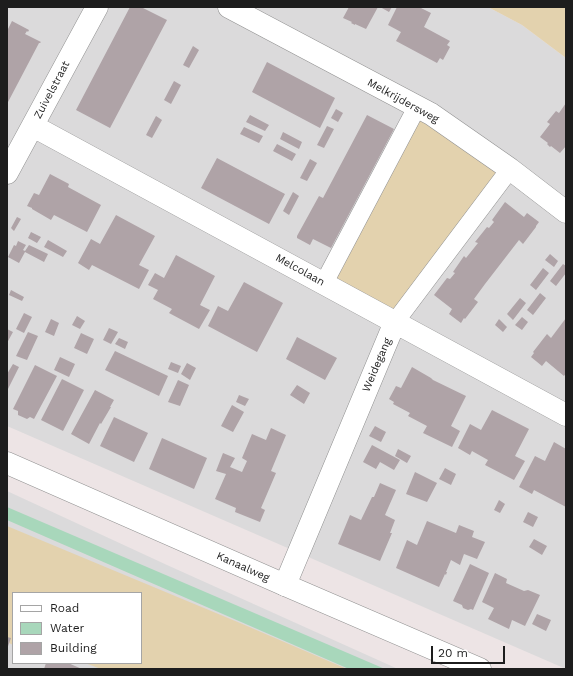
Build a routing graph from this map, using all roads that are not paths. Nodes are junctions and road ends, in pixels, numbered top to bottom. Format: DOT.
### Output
graph roads {
  1 [pos="97,7"];
  2 [pos="229,7"];
  3 [pos="417,107"];
  4 [pos="33,126"];
  5 [pos="510,169"];
  6 [pos="7,174"];
  7 [pos="566,212"];
  8 [pos="324,284"];
  9 [pos="395,322"];
  10 [pos="566,415"];
  11 [pos="7,463"];
  12 [pos="285,585"];
  13 [pos="480,669"];
  1 -- 4 [label="street, Zuivelstraat"];
  2 -- 3 [label="street, Melkrijdersweg"];
  3 -- 5 [label="street, Melkrijdersweg"];
  3 -- 8 [label="street"];
  4 -- 6 [label="street, Zuivelstraat"];
  4 -- 8 [label="street, Melcolaan"];
  5 -- 7 [label="street, Melkrijdersweg"];
  5 -- 9 [label="street, Weidegang"];
  8 -- 9 [label="street, Melcolaan"];
  9 -- 10 [label="street, Melcolaan"];
  9 -- 12 [label="street, Weidegang"];
  11 -- 12 [label="street, Kanaalweg"];
  12 -- 13 [label="street, Kanaalweg"];
}
